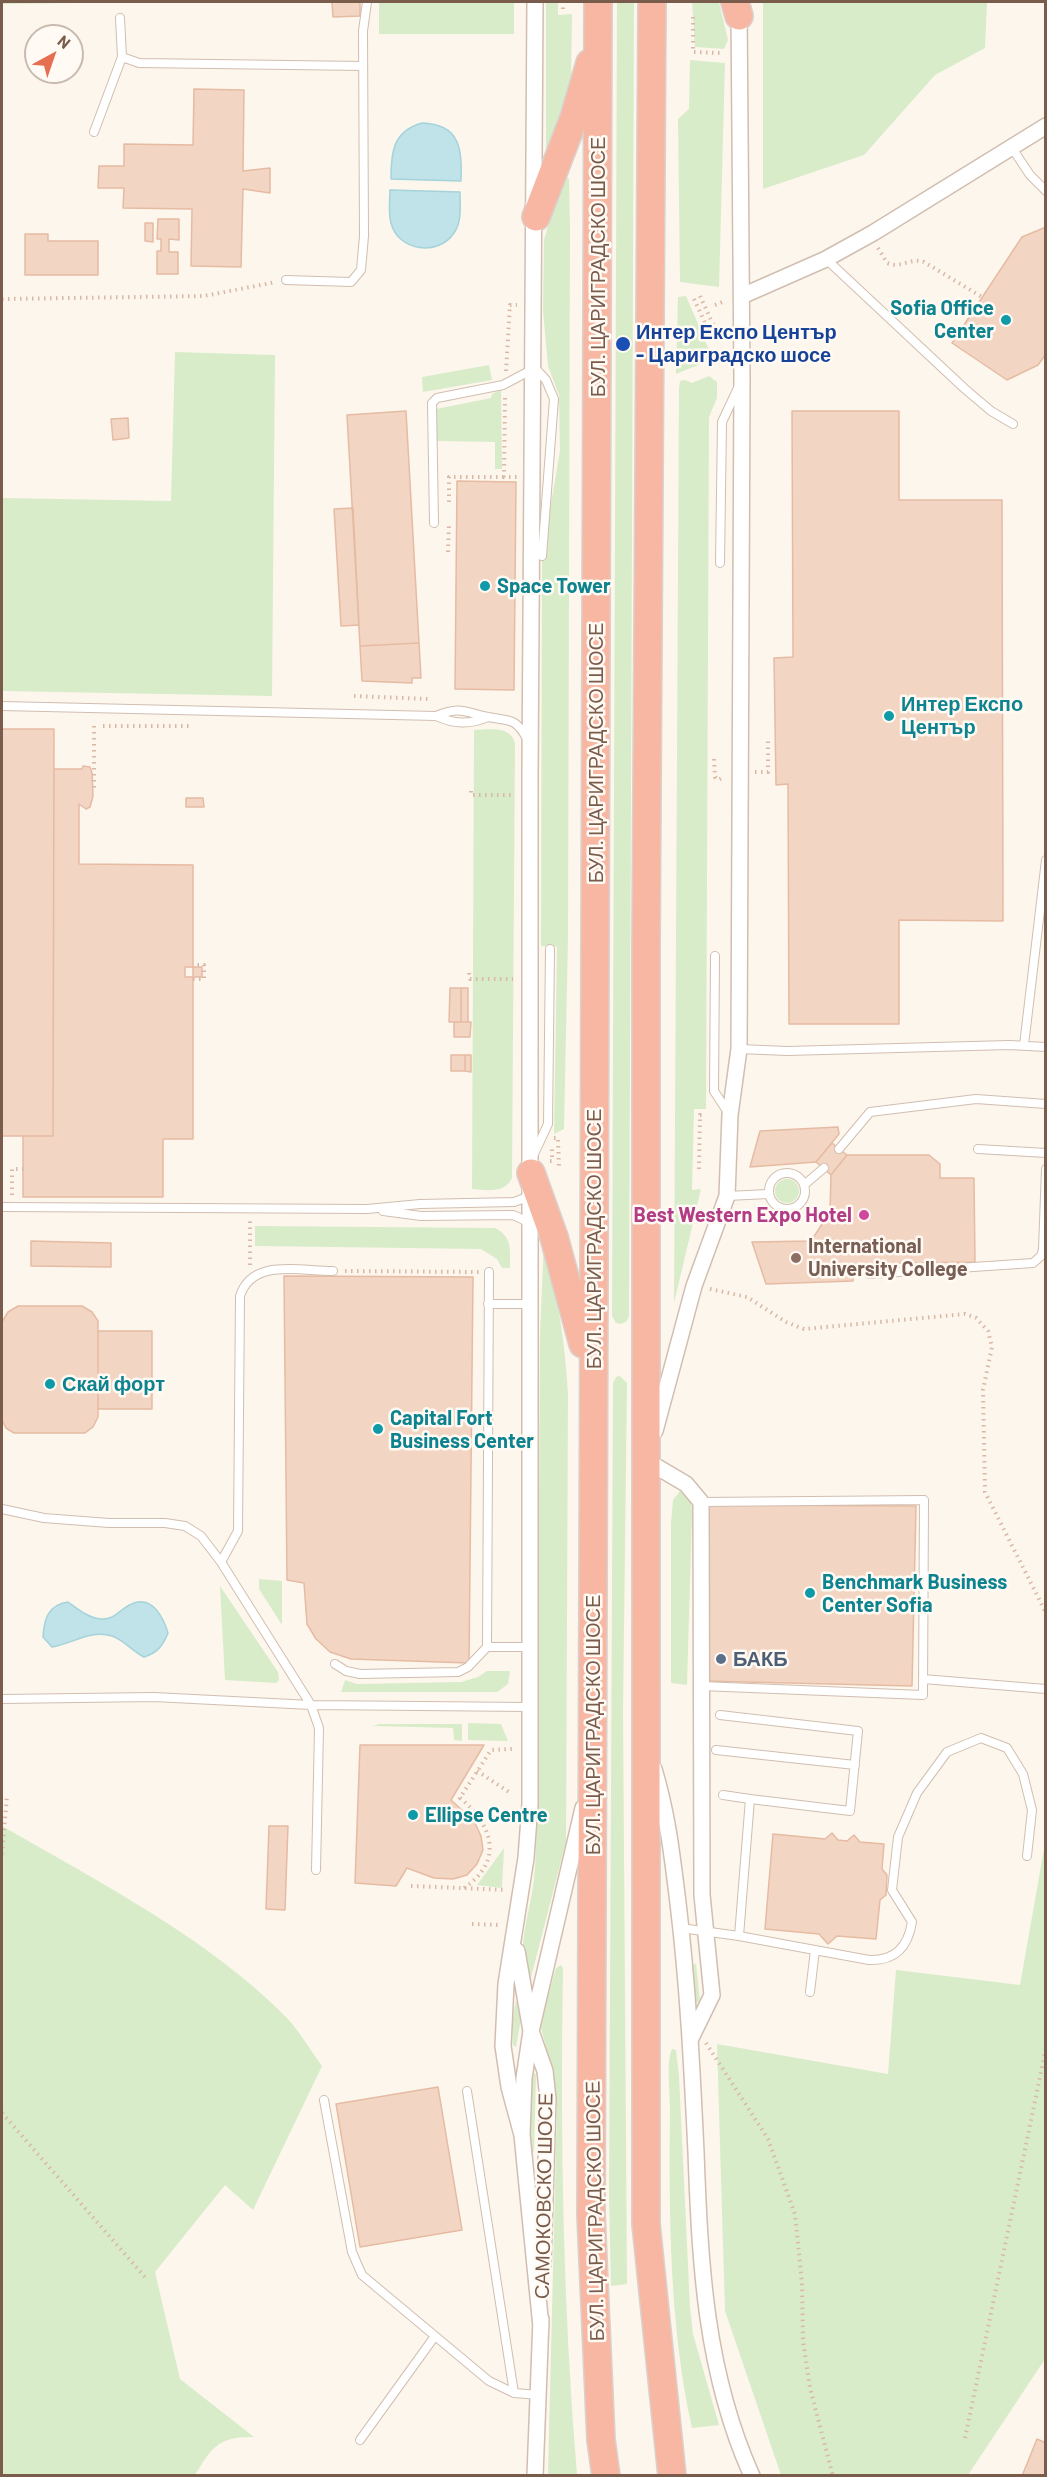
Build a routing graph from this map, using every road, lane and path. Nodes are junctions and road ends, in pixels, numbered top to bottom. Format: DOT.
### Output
graph roads {
  1 [pos="367,2"];
  2 [pos="535,2"];
  3 [pos="563,2"];
  4 [pos="598,2"];
  5 [pos="652,2"];
  6 [pos="738,6"];
  7 [pos="563,9"];
  8 [pos="693,17"];
  9 [pos="120,18"];
  10 [pos="598,33"];
  11 [pos="739,53"];
  12 [pos="123,57"];
  13 [pos="363,66"];
  14 [pos="1046,126"];
  15 [pos="94,132"];
  16 [pos="1012,148"];
  17 [pos="1046,191"];
  18 [pos="536,217"];
  19 [pos="873,233"];
  20 [pos="826,259"];
  21 [pos="286,280"];
  22 [pos="700,296"];
  23 [pos="742,296"];
  24 [pos="982,297"];
  25 [pos="2,299"];
  26 [pos="693,299"];
  27 [pos="518,305"];
  28 [pos="717,333"];
  29 [pos="711,336"];
  30 [pos="535,368"];
  31 [pos="506,372"];
  32 [pos="742,379"];
  33 [pos="505,395"];
  34 [pos="1013,424"];
  35 [pos="504,477"];
  36 [pos="520,477"];
  37 [pos="449,509"];
  38 [pos="449,520"];
  39 [pos="434,523"];
  40 [pos="448,552"];
  41 [pos="542,556"];
  42 [pos="720,563"];
  43 [pos="354,696"];
  44 [pos="429,699"];
  45 [pos="2,706"];
  46 [pos="435,716"];
  47 [pos="488,717"];
  48 [pos="94,726"];
  49 [pos="768,740"];
  50 [pos="530,749"];
  51 [pos="714,759"];
  52 [pos="726,771"];
  53 [pos="751,772"];
  54 [pos="94,790"];
  55 [pos="471,791"];
  56 [pos="518,795"];
  57 [pos="1046,860"];
  58 [pos="550,949"];
  59 [pos="716,956"];
  60 [pos="193,965"];
  61 [pos="470,973"];
  62 [pos="193,979"];
  63 [pos="517,979"];
  64 [pos="1024,1045"];
  65 [pos="1046,1047"];
  66 [pos="739,1049"];
  67 [pos="1046,1104"];
  68 [pos="706,1115"];
  69 [pos="730,1115"];
  70 [pos="558,1142"];
  71 [pos="840,1149"];
  72 [pos="978,1149"];
  73 [pos="1046,1153"];
  74 [pos="559,1168"];
  75 [pos="824,1168"];
  76 [pos="1046,1168"];
  77 [pos="23,1169"];
  78 [pos="699,1169"];
  79 [pos="531,1173"];
  80 [pos="804,1185"];
  81 [pos="768,1194"];
  82 [pos="727,1196"];
  83 [pos="2,1207"];
  84 [pos="13,1208"];
  85 [pos="367,1209"];
  86 [pos="250,1221"];
  87 [pos="530,1232"];
  88 [pos="333,1271"];
  89 [pos="489,1272"];
  90 [pos="869,1274"];
  91 [pos="250,1278"];
  92 [pos="694,1286"];
  93 [pos="488,1304"];
  94 [pos="530,1304"];
  95 [pos="593,1386"];
  96 [pos="647,1461"];
  97 [pos="701,1502"];
  98 [pos="2,1509"];
  99 [pos="221,1562"];
  100 [pos="1046,1613"];
  101 [pos="487,1647"];
  102 [pos="529,1647"];
  103 [pos="335,1664"];
  104 [pos="923,1679"];
  105 [pos="700,1686"];
  106 [pos="1046,1689"];
  107 [pos="2,1699"];
  108 [pos="311,1705"];
  109 [pos="529,1707"];
  110 [pos="720,1715"];
  111 [pos="646,1742"];
  112 [pos="512,1749"];
  113 [pos="716,1750"];
  114 [pos="855,1765"];
  115 [pos="592,1767"];
  116 [pos="477,1771"];
  117 [pos="512,1794"];
  118 [pos="723,1795"];
  119 [pos="7,1796"];
  120 [pos="750,1799"];
  121 [pos="2,1854"];
  122 [pos="1027,1856"];
  123 [pos="316,1870"];
  124 [pos="411,1886"];
  125 [pos="464,1888"];
  126 [pos="508,1890"];
  127 [pos="472,1924"];
  128 [pos="508,1926"];
  129 [pos="681,1928"];
  130 [pos="706,1931"];
  131 [pos="739,1936"];
  132 [pos="815,1950"];
  133 [pos="810,1992"];
  134 [pos="531,2031"];
  135 [pos="691,2038"];
  136 [pos="1046,2048"];
  137 [pos="467,2091"];
  138 [pos="324,2100"];
  139 [pos="2,2113"];
  140 [pos="522,2135"];
  141 [pos="146,2277"];
  142 [pos="541,2327"];
  143 [pos="435,2336"];
  144 [pos="514,2393"];
  145 [pos="540,2396"];
  146 [pos="965,2438"];
  147 [pos="360,2440"];
  148 [pos="535,2475"];
  149 [pos="606,2475"];
  150 [pos="672,2475"];
  151 [pos="752,2475"];
  152 [pos="834,2475"];
  1 -- 13 [label="lane"];
  2 -- 18 [label="street"];
  3 -- 7 [label="path"];
  4 -- 10 [label="highway, БУЛ. ЦАРИГРАДСКО ШОСЕ"];
  5 -- 96 [label="highway"];
  6 -- 11 [label="street"];
  8 -- 11 [label="path"];
  9 -- 12 [label="lane"];
  10 -- 18 [label="highway"];
  10 -- 95 [label="highway, БУЛ. ЦАРИГРАДСКО ШОСЕ"];
  11 -- 23 [label="street"];
  12 -- 13 [label="lane"];
  12 -- 15 [label="lane"];
  13 -- 21 [label="lane"];
  14 -- 16 [label="street"];
  16 -- 17 [label="lane"];
  16 -- 19 [label="street"];
  18 -- 30 [label="street"];
  19 -- 20 [label="street"];
  19 -- 24 [label="path"];
  20 -- 23 [label="street"];
  20 -- 34 [label="lane"];
  21 -- 25 [label="path"];
  22 -- 28 [label="path"];
  23 -- 32 [label="street"];
  26 -- 29 [label="path"];
  27 -- 31 [label="path"];
  30 -- 39 [label="lane"];
  30 -- 41 [label="lane"];
  30 -- 50 [label="street"];
  32 -- 42 [label="lane"];
  32 -- 66 [label="street"];
  33 -- 35 [label="path"];
  35 -- 36 [label="path"];
  35 -- 37 [label="path"];
  38 -- 40 [label="path"];
  43 -- 44 [label="path"];
  45 -- 46 [label="lane"];
  46 -- 47 [label="lane"];
  46 -- 47 [label="lane"];
  47 -- 50 [label="lane"];
  48 -- 54 [label="path"];
  49 -- 53 [label="path"];
  50 -- 79 [label="street"];
  51 -- 52 [label="path"];
  55 -- 56 [label="path"];
  57 -- 64 [label="lane"];
  58 -- 79 [label="lane"];
  59 -- 69 [label="lane"];
  60 -- 62 [label="path"];
  61 -- 63 [label="path"];
  64 -- 65 [label="lane"];
  64 -- 66 [label="lane"];
  66 -- 69 [label="street"];
  67 -- 71 [label="lane"];
  68 -- 78 [label="path"];
  69 -- 82 [label="street"];
  70 -- 74 [label="path"];
  72 -- 73 [label="lane"];
  75 -- 80 [label="lane"];
  76 -- 90 [label="lane"];
  77 -- 84 [label="path"];
  79 -- 85 [label="lane"];
  79 -- 87 [label="street"];
  79 -- 95 [label="highway"];
  80 -- 81 [label="lane"];
  80 -- 81 [label="lane"];
  81 -- 82 [label="lane"];
  82 -- 92 [label="street"];
  83 -- 84 [label="lane"];
  84 -- 85 [label="lane"];
  85 -- 87 [label="lane"];
  86 -- 91 [label="path"];
  87 -- 94 [label="street"];
  88 -- 89 [label="path"];
  88 -- 91 [label="lane"];
  89 -- 93 [label="lane"];
  91 -- 99 [label="lane"];
  92 -- 96 [label="street"];
  92 -- 100 [label="path"];
  93 -- 94 [label="lane"];
  93 -- 101 [label="lane"];
  94 -- 102 [label="street"];
  95 -- 115 [label="highway, БУЛ. ЦАРИГРАДСКО ШОСЕ"];
  96 -- 97 [label="street"];
  96 -- 111 [label="highway"];
  97 -- 104 [label="lane"];
  97 -- 105 [label="street"];
  98 -- 99 [label="lane"];
  99 -- 108 [label="lane"];
  101 -- 102 [label="lane"];
  101 -- 103 [label="lane"];
  102 -- 109 [label="street"];
  104 -- 105 [label="lane"];
  104 -- 106 [label="lane"];
  105 -- 130 [label="street"];
  107 -- 108 [label="lane"];
  108 -- 109 [label="lane"];
  108 -- 123 [label="lane"];
  109 -- 128 [label="street"];
  110 -- 114 [label="lane"];
  111 -- 129 [label="street"];
  111 -- 150 [label="highway"];
  112 -- 116 [label="path"];
  113 -- 114 [label="lane"];
  114 -- 120 [label="lane"];
  115 -- 134 [label="street, САМОКОВСКО ШОСЕ"];
  115 -- 149 [label="highway, БУЛ. ЦАРИГРАДСКО ШОСЕ"];
  116 -- 117 [label="path"];
  116 -- 125 [label="path"];
  118 -- 120 [label="lane"];
  119 -- 121 [label="path"];
  120 -- 131 [label="lane"];
  122 -- 132 [label="lane"];
  124 -- 125 [label="path"];
  125 -- 126 [label="path"];
  127 -- 128 [label="path"];
  128 -- 134 [label="street"];
  128 -- 140 [label="street"];
  129 -- 130 [label="lane"];
  129 -- 135 [label="street"];
  130 -- 131 [label="lane"];
  130 -- 135 [label="street"];
  131 -- 132 [label="lane"];
  132 -- 133 [label="lane"];
  134 -- 140 [label="street, САМОКОВСКО ШОСЕ"];
  134 -- 142 [label="street, САМОКОВСКО ШОСЕ"];
  135 -- 151 [label="street"];
  135 -- 152 [label="path"];
  136 -- 146 [label="path"];
  137 -- 144 [label="lane"];
  138 -- 143 [label="lane"];
  139 -- 141 [label="path"];
  140 -- 142 [label="street, САМОКОВСКО ШОСЕ"];
  142 -- 145 [label="street, САМОКОВСКО ШОСЕ"];
  143 -- 144 [label="lane"];
  143 -- 147 [label="lane"];
  144 -- 145 [label="lane"];
  145 -- 148 [label="street, САМОКОВСКО ШОСЕ"];
}
